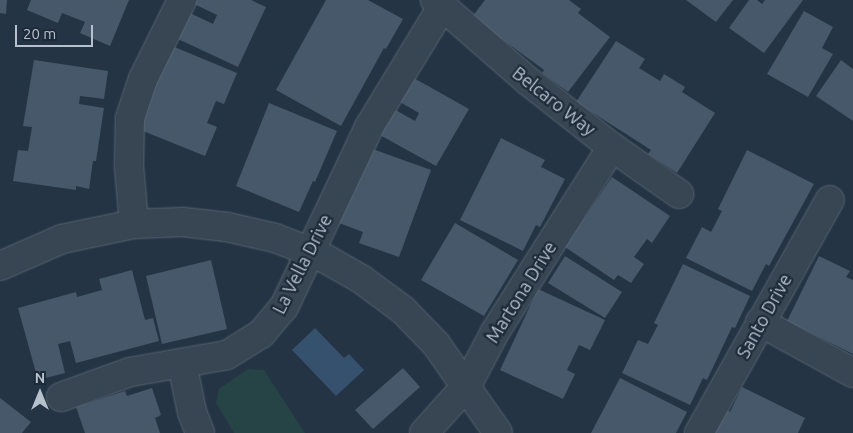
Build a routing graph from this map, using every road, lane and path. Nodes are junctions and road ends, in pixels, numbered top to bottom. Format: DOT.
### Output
graph roads {
  1 [pos="182,0"];
  2 [pos="438,3"];
  3 [pos="612,146"];
  4 [pos="679,194"];
  5 [pos="830,200"];
  6 [pos="134,224"];
  7 [pos="310,252"];
  8 [pos="0,266"];
  9 [pos="760,322"];
  10 [pos="182,363"];
  11 [pos="853,373"];
  12 [pos="466,386"];
  13 [pos="61,397"];
  14 [pos="200,433"];
  15 [pos="424,433"];
  16 [pos="498,433"];
  17 [pos="698,433"];
  1 -- 6 [label="street"];
  2 -- 3 [label="street, Belcaro Way"];
  2 -- 7 [label="street, La Vella Drive"];
  3 -- 4 [label="street, Belcaro Way"];
  3 -- 12 [label="street, Martona Drive"];
  5 -- 9 [label="street, Santo Drive"];
  6 -- 7 [label="street"];
  6 -- 8 [label="street"];
  7 -- 10 [label="street, La Vella Drive"];
  7 -- 12 [label="street"];
  9 -- 11 [label="street"];
  9 -- 17 [label="street, Santo Drive"];
  10 -- 13 [label="street, La Vella Drive"];
  10 -- 14 [label="street"];
  12 -- 15 [label="street, Martona Drive"];
  12 -- 16 [label="street"];
}
